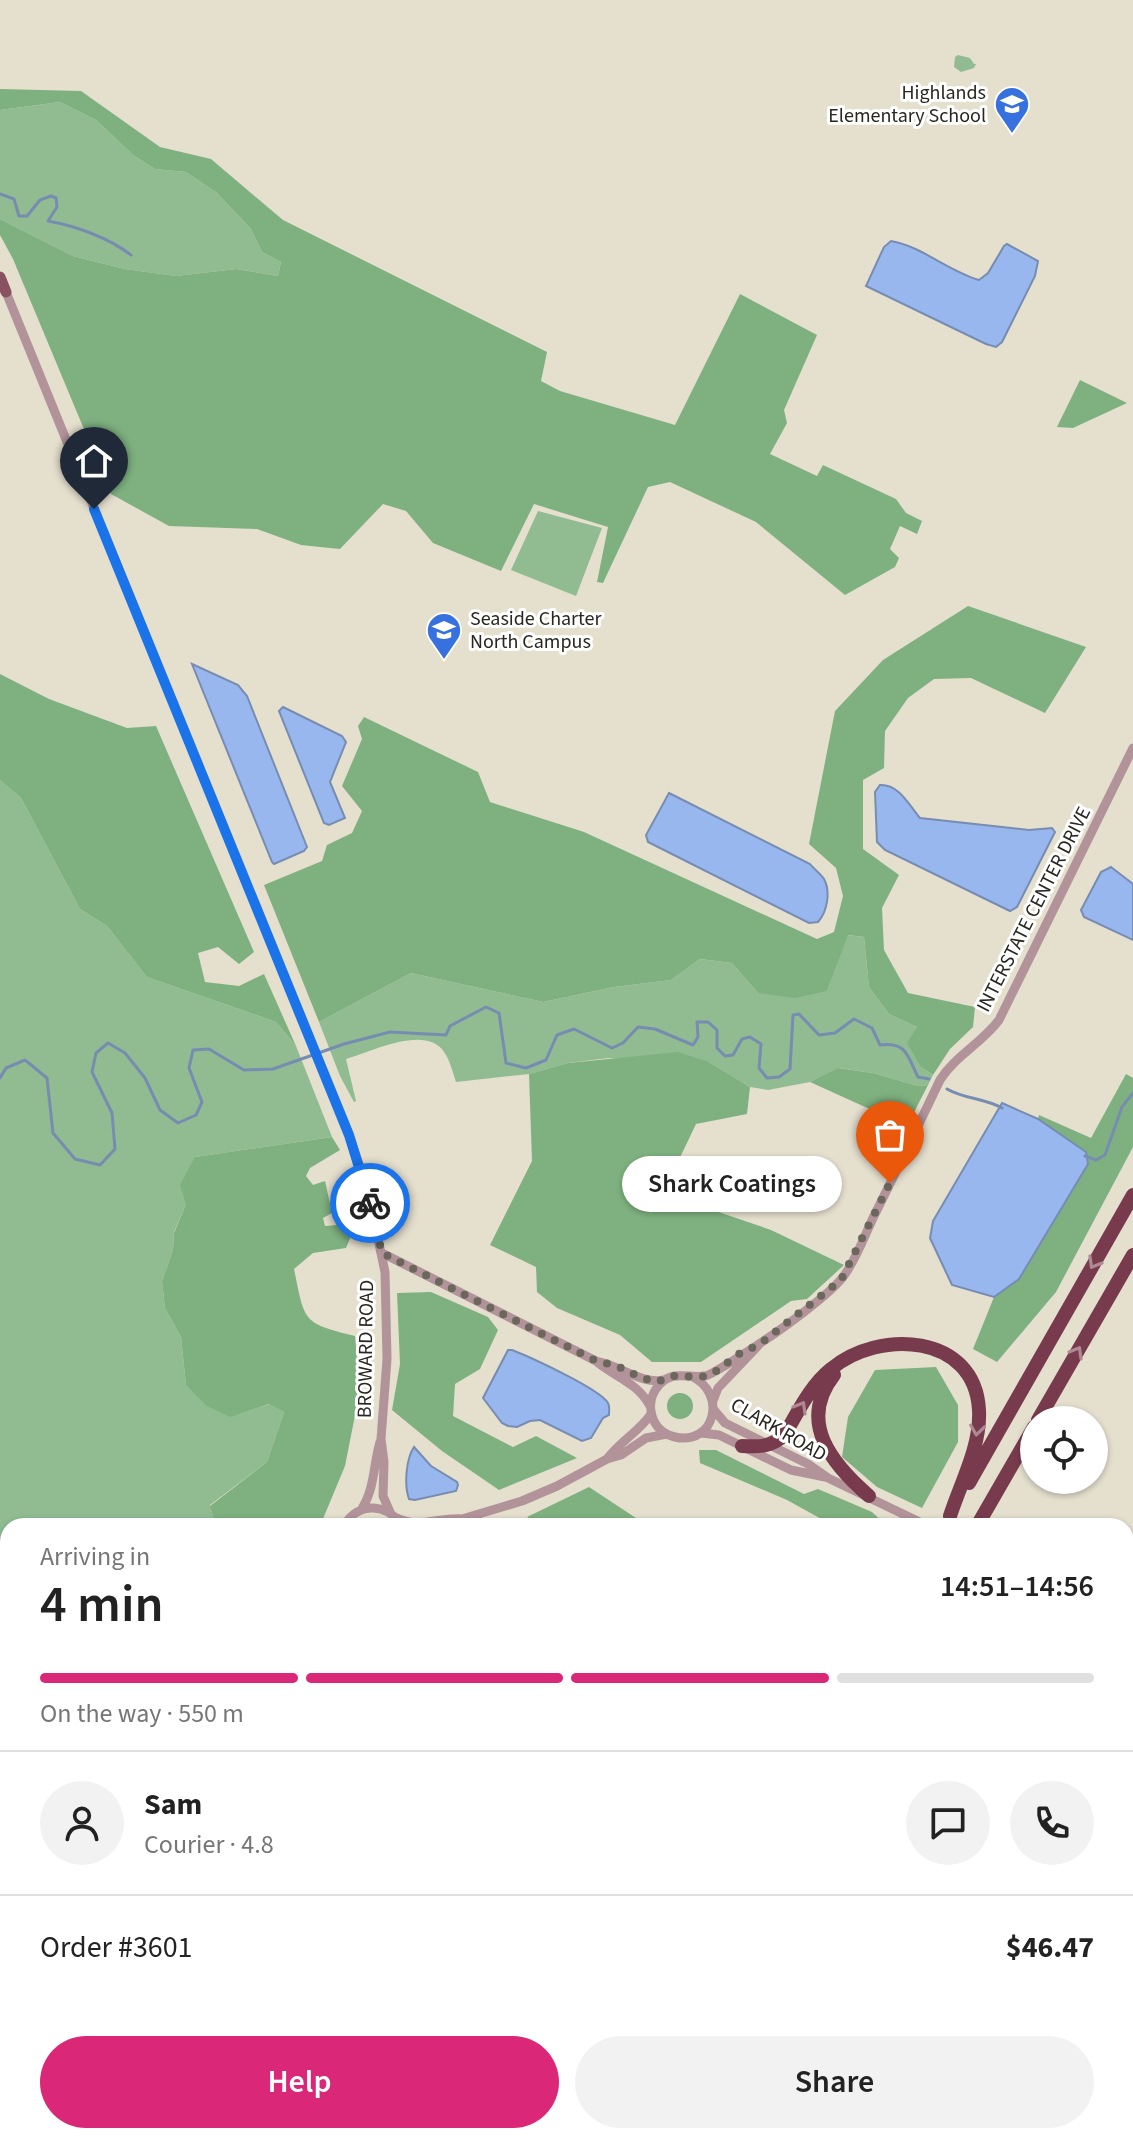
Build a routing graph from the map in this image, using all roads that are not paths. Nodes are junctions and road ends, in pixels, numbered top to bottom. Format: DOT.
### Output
graph roads {
  1 [pos="0,277"];
  2 [pos="6,292"];
  3 [pos="1133,748"];
  4 [pos="1133,1195"];
  5 [pos="382,1253"];
  6 [pos="1133,1255"];
  7 [pos="760,1344"];
  8 [pos="855,1355"];
  9 [pos="596,1361"];
  10 [pos="691,1376"];
  11 [pos="664,1380"];
  12 [pos="714,1406"];
  13 [pos="1046,1406"];
  14 [pos="650,1410"];
  15 [pos="699,1433"];
  16 [pos="667,1434"];
  17 [pos="381,1439"];
  18 [pos="770,1445"];
  19 [pos="742,1446"];
  20 [pos="1020,1451"];
  21 [pos="607,1459"];
  22 [pos="828,1478"];
  23 [pos="869,1496"];
  24 [pos="361,1510"];
  25 [pos="350,1518"];
  26 [pos="394,1518"];
  27 [pos="395,1518"];
  28 [pos="465,1518"];
  29 [pos="913,1518"];
  30 [pos="948,1518"];
  31 [pos="949,1518"];
  32 [pos="982,1518"];
  1 -- 2 [label="main road, BROWARD ROAD"];
  2 -- 5 [label="street, BROWARD ROAD"];
  3 -- 7 [label="street, INTERSTATE CENTER DRIVE"];
  4 -- 31 [label="highway, one-way"];
  5 -- 9 [label="street"];
  5 -- 17 [label="street, BROWARD ROAD"];
  13 -- 6 [label="highway, one-way"];
  7 -- 10 [label="street, INTERSTATE CENTER DRIVE"];
  7 -- 12 [label="street, INTERSTATE CENTER DRIVE"];
  18 -- 8 [label="highway, one-way"];
  8 -- 23 [label="highway"];
  8 -- 30 [label="highway, one-way"];
  9 -- 11 [label="street"];
  9 -- 14 [label="street"];
  10 -- 11 [label="street"];
  10 -- 12 [label="street"];
  11 -- 14 [label="street"];
  12 -- 15 [label="street"];
  12 -- 18 [label="street, CLARK ROAD"];
  14 -- 16 [label="street"];
  14 -- 21 [label="street"];
  15 -- 16 [label="street"];
  15 -- 19 [label="street, CLARK ROAD"];
  16 -- 21 [label="street"];
  17 -- 24 [label="street, BROWARD ROAD"];
  17 -- 27 [label="street, BROWARD ROAD"];
  18 -- 19 [label="highway"];
  18 -- 22 [label="street, CLARK ROAD"];
  19 -- 22 [label="street, CLARK ROAD"];
  20 -- 32 [label="highway"];
  21 -- 28 [label="street"];
  22 -- 23 [label="street, CLARK ROAD"];
  23 -- 29 [label="street, CLARK ROAD"];
  24 -- 25 [label="street"];
  24 -- 26 [label="street"];
}
